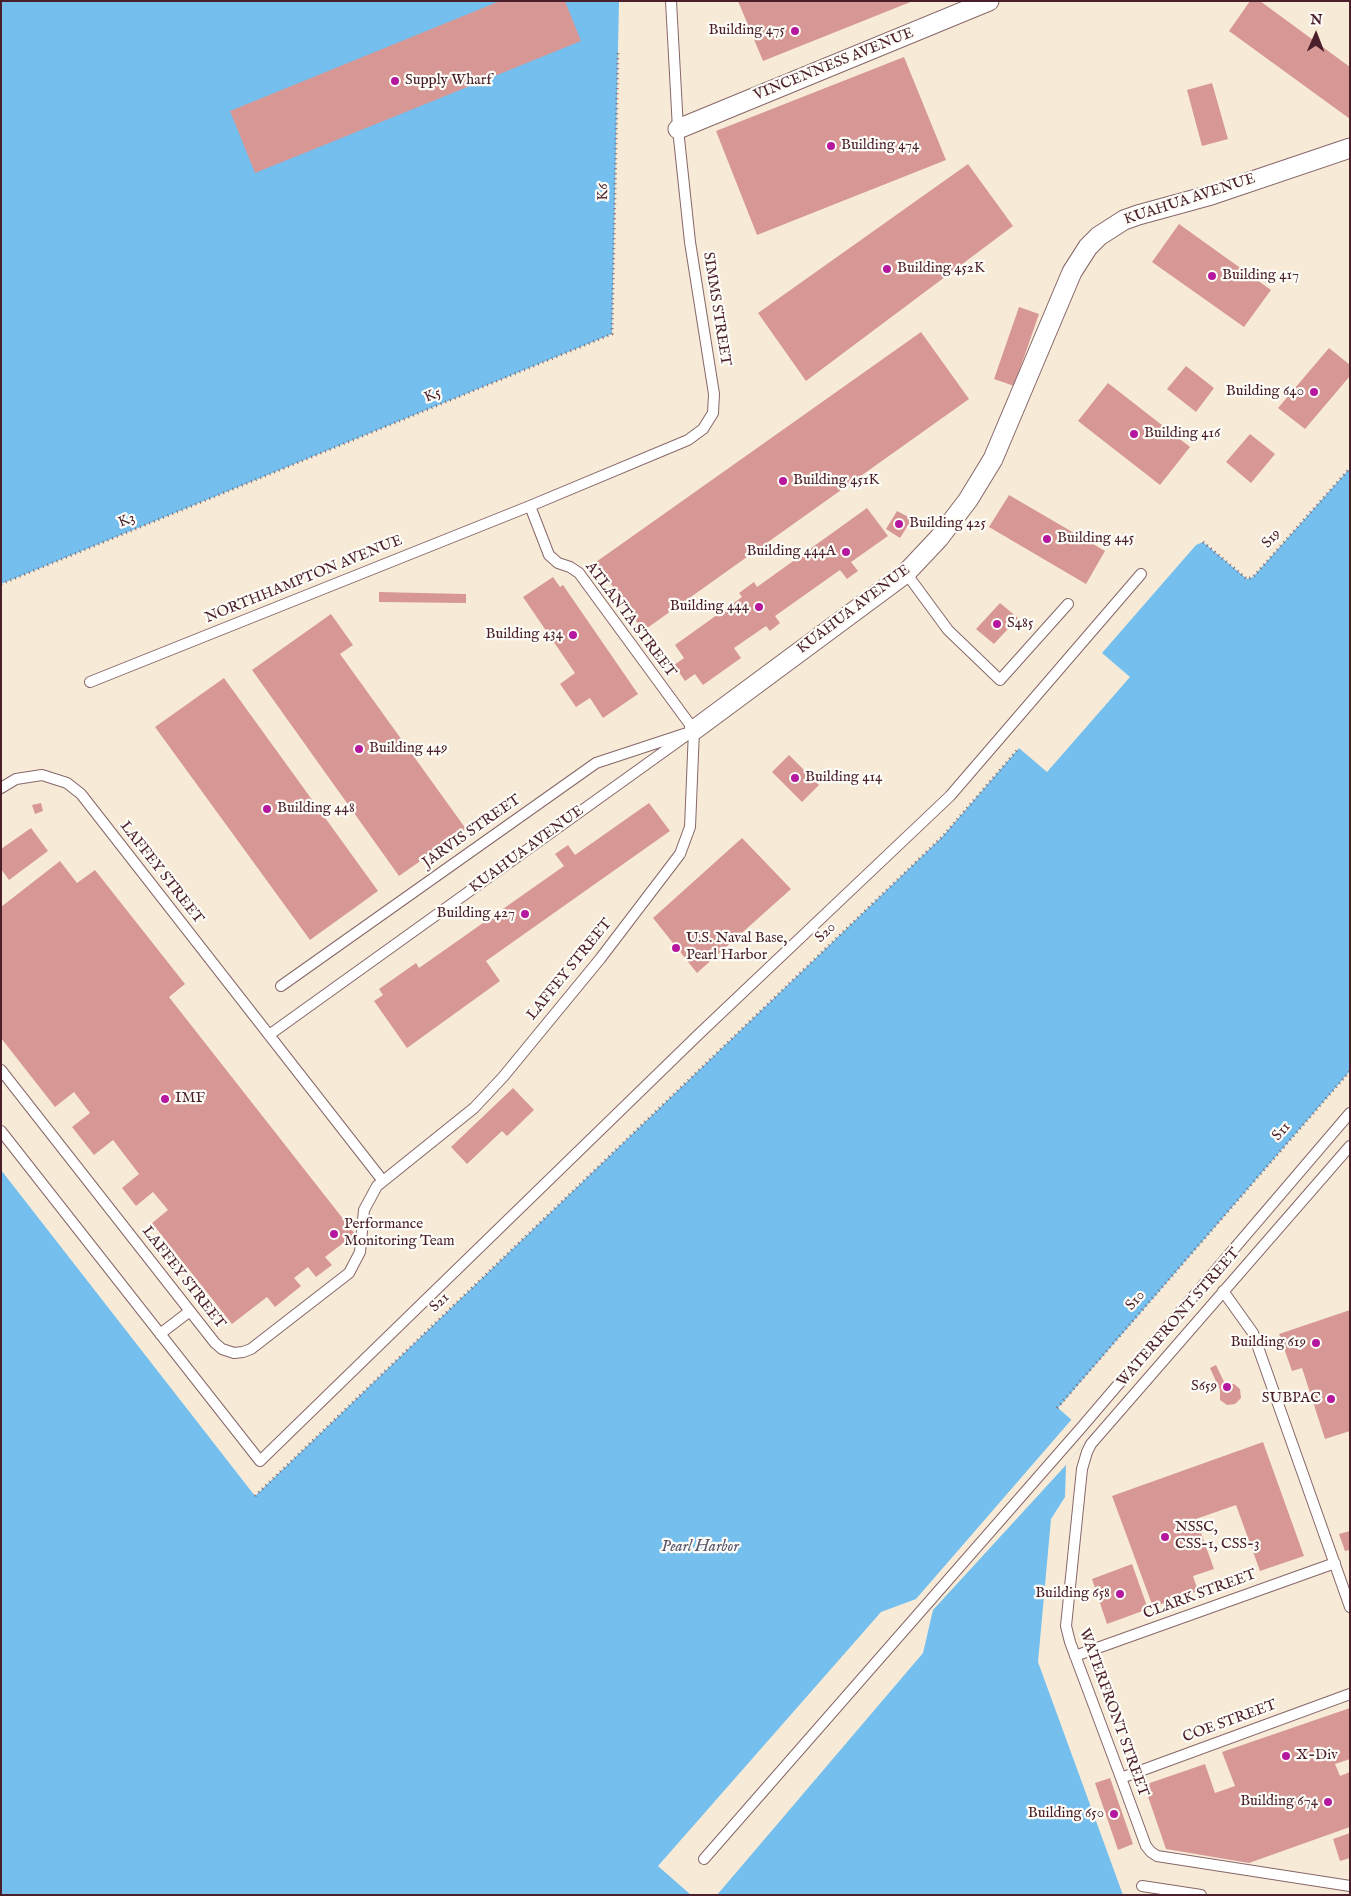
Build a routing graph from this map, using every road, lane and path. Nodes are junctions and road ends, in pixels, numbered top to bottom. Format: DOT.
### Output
graph roads {
  1 [pos="671,1"];
  2 [pos="989,1"];
  3 [pos="618,50"];
  4 [pos="678,129"];
  5 [pos="1350,148"];
  6 [pos="612,334"];
  7 [pos="1350,468"];
  8 [pos="262,478"];
  9 [pos="530,506"];
  10 [pos="1204,542"];
  11 [pos="906,573"];
  12 [pos="1140,574"];
  13 [pos="1,584"];
  14 [pos="1068,604"];
  15 [pos="90,682"];
  16 [pos="694,730"];
  17 [pos="1019,748"];
  18 [pos="1,788"];
  19 [pos="281,986"];
  20 [pos="269,1035"];
  21 [pos="1,1070"];
  22 [pos="1350,1071"];
  23 [pos="1350,1113"];
  24 [pos="640,1126"];
  25 [pos="1,1131"];
  26 [pos="1350,1146"];
  27 [pos="383,1181"];
  28 [pos="1231,1208"];
  29 [pos="1223,1291"];
  30 [pos="190,1311"];
  31 [pos="160,1334"];
  32 [pos="1058,1408"];
  33 [pos="255,1496"];
  34 [pos="1335,1563"];
  35 [pos="1347,1594"];
  36 [pos="1350,1607"];
  37 [pos="1075,1656"];
  38 [pos="1350,1694"];
  39 [pos="1120,1778"];
  40 [pos="704,1859"];
  41 [pos="1142,1886"];
  42 [pos="1350,1886"];
  43 [pos="1201,1895"];
  1 -- 4 [label="lane, SIMMS STREET"];
  2 -- 4 [label="street, VINCENNESS AVENUE"];
  3 -- 6 [label="path, K6"];
  4 -- 9 [label="lane, SIMMS STREET"];
  5 -- 11 [label="street, KUAHUA AVENUE"];
  6 -- 8 [label="path, K5"];
  7 -- 10 [label="path, S19"];
  8 -- 13 [label="path, K3"];
  9 -- 15 [label="lane, NORTHHAMPTON AVENUE"];
  9 -- 16 [label="lane, ATLANTA STREET"];
  11 -- 14 [label="lane"];
  11 -- 16 [label="street, KUAHUA AVENUE"];
  12 -- 31 [label="lane"];
  16 -- 19 [label="lane, JARVIS STREET"];
  16 -- 20 [label="lane, KUAHUA AVENUE"];
  16 -- 27 [label="lane, LAFFEY STREET"];
  17 -- 24 [label="path, S20"];
  18 -- 20 [label="lane, LAFFEY STREET"];
  20 -- 27 [label="lane, LAFFEY STREET"];
  21 -- 30 [label="lane, LAFFEY STREET"];
  22 -- 28 [label="path, S11"];
  23 -- 40 [label="lane"];
  24 -- 33 [label="path, S21"];
  25 -- 31 [label="lane"];
  26 -- 29 [label="lane, WATERFRONT STREET"];
  27 -- 30 [label="lane, LAFFEY STREET"];
  28 -- 32 [label="path, S10"];
  29 -- 34 [label="lane"];
  29 -- 37 [label="lane, WATERFRONT STREET"];
  30 -- 31 [label="lane"];
  34 -- 35 [label="lane"];
  34 -- 37 [label="lane, CLARK STREET"];
  35 -- 36 [label="lane"];
  37 -- 39 [label="lane, WATERFRONT STREET"];
  38 -- 39 [label="lane, COE STREET"];
  39 -- 42 [label="lane, WATERFRONT STREET"];
  41 -- 43 [label="lane"];
}
